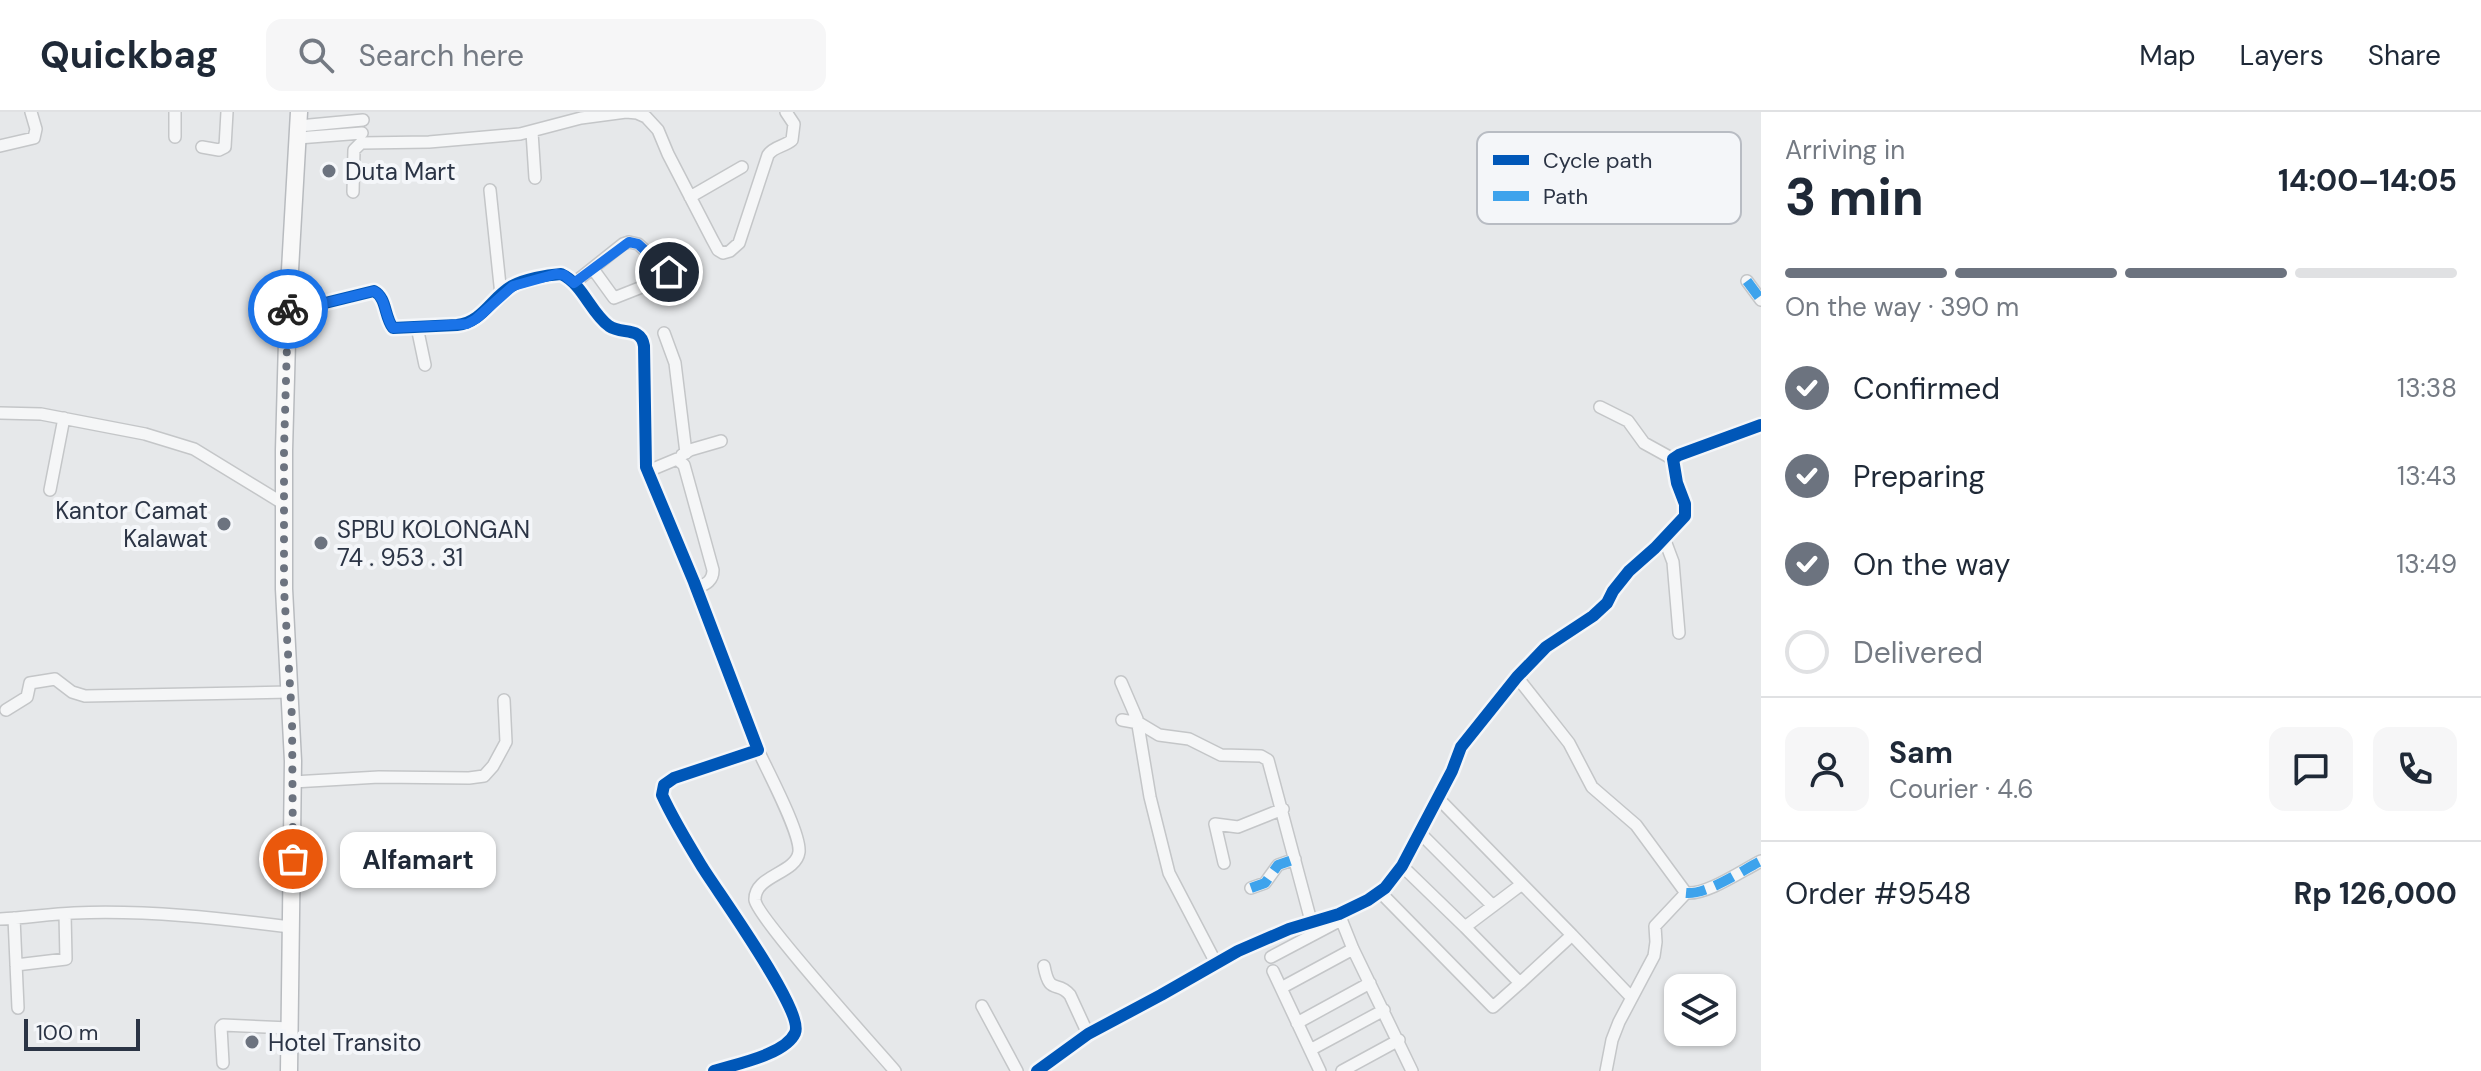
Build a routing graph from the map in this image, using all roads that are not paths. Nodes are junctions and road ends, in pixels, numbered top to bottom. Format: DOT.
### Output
graph roads {
  1 [pos="31,112"];
  2 [pos="175,112"];
  3 [pos="227,112"];
  4 [pos="786,112"];
  5 [pos="299,125"];
  6 [pos="364,127"];
  7 [pos="532,132"];
  8 [pos="175,137"];
  9 [pos="0,146"];
  10 [pos="202,147"];
  11 [pos="742,167"];
  12 [pos="535,178"];
  13 [pos="490,190"];
  14 [pos="353,192"];
  15 [pos="690,197"];
  16 [pos="593,269"];
  17 [pos="669,272"];
  18 [pos="1747,281"];
  19 [pos="574,283"];
  20 [pos="683,285"];
  21 [pos="501,295"];
  22 [pos="1761,300"];
  23 [pos="288,305"];
  24 [pos="417,327"];
  25 [pos="664,333"];
  26 [pos="425,365"];
  27 [pos="1600,407"];
  28 [pos="0,413"];
  29 [pos="64,418"];
  30 [pos="1761,425"];
  31 [pos="721,441"];
  32 [pos="686,453"];
  33 [pos="1673,459"];
  34 [pos="675,460"];
  35 [pos="646,467"];
  36 [pos="50,490"];
  37 [pos="284,504"];
  38 [pos="1664,538"];
  39 [pos="697,588"];
  40 [pos="1679,633"];
  41 [pos="1517,677"];
  42 [pos="1121,682"];
  43 [pos="290,692"];
  44 [pos="504,700"];
  45 [pos="6,710"];
  46 [pos="1122,720"];
  47 [pos="1138,722"];
  48 [pos="758,750"];
  49 [pos="293,782"];
  50 [pos="1437,797"];
  51 [pos="1283,809"];
  52 [pos="1419,832"];
  53 [pos="1295,859"];
  54 [pos="1761,861"];
  55 [pos="1224,863"];
  56 [pos="1402,866"];
  57 [pos="1522,884"];
  58 [pos="1251,888"];
  59 [pos="1380,892"];
  60 [pos="1686,893"];
  61 [pos="1493,906"];
  62 [pos="65,914"];
  63 [pos="1340,917"];
  64 [pos="14,918"];
  65 [pos="0,919"];
  66 [pos="1311,921"];
  67 [pos="290,927"];
  68 [pos="1465,927"];
  69 [pos="1572,935"];
  70 [pos="1353,949"];
  71 [pos="1271,957"];
  72 [pos="1216,963"];
  73 [pos="16,965"];
  74 [pos="1044,966"];
  75 [pos="1273,971"];
  76 [pos="1370,983"];
  77 [pos="1520,983"];
  78 [pos="1281,988"];
  79 [pos="1631,997"];
  80 [pos="982,1006"];
  81 [pos="18,1008"];
  82 [pos="1384,1010"];
  83 [pos="1297,1023"];
  84 [pos="290,1028"];
  85 [pos="1088,1034"];
  86 [pos="1399,1040"];
  87 [pos="1310,1050"];
  88 [pos="223,1063"];
  89 [pos="289,1071"];
  90 [pos="714,1071"];
  91 [pos="895,1071"];
  92 [pos="1017,1071"];
  93 [pos="1037,1071"];
  94 [pos="1320,1071"];
  95 [pos="1342,1071"];
  96 [pos="1412,1071"];
  97 [pos="1606,1071"];
  1 -- 9 [label="street"];
  2 -- 8 [label="street"];
  3 -- 10 [label="street"];
  4 -- 15 [label="street"];
  5 -- 6 [label="street"];
  5 -- 23 [label="highway"];
  6 -- 7 [label="street"];
  6 -- 14 [label="street"];
  7 -- 12 [label="street"];
  7 -- 15 [label="street"];
  11 -- 15 [label="street"];
  13 -- 21 [label="street"];
  16 -- 17 [label="street"];
  16 -- 17 [label="street"];
  16 -- 19 [label="street"];
  17 -- 20 [label="street"];
  18 -- 22 [label="street"];
  19 -- 21 [label="street"];
  19 -- 35 [label="street"];
  21 -- 24 [label="street"];
  23 -- 24 [label="street"];
  23 -- 37 [label="highway"];
  24 -- 26 [label="street"];
  25 -- 32 [label="street"];
  27 -- 33 [label="street"];
  28 -- 29 [label="street"];
  29 -- 36 [label="street"];
  29 -- 37 [label="street"];
  30 -- 33 [label="street"];
  31 -- 32 [label="street"];
  32 -- 34 [label="street"];
  33 -- 38 [label="street"];
  34 -- 35 [label="street"];
  34 -- 39 [label="street"];
  35 -- 39 [label="street"];
  37 -- 43 [label="highway"];
  38 -- 40 [label="street"];
  38 -- 41 [label="street"];
  39 -- 48 [label="street"];
  41 -- 50 [label="street"];
  41 -- 60 [label="street"];
  42 -- 47 [label="street"];
  43 -- 45 [label="street"];
  43 -- 49 [label="highway"];
  44 -- 49 [label="street"];
  46 -- 47 [label="street"];
  47 -- 51 [label="street"];
  47 -- 72 [label="street"];
  48 -- 90 [label="street"];
  48 -- 91 [label="street"];
  49 -- 67 [label="highway"];
  50 -- 52 [label="street"];
  50 -- 57 [label="street"];
  51 -- 53 [label="street"];
  51 -- 55 [label="street"];
  52 -- 56 [label="street"];
  52 -- 61 [label="street"];
  53 -- 58 [label="street"];
  53 -- 66 [label="street"];
  54 -- 60 [label="street"];
  56 -- 59 [label="street"];
  56 -- 68 [label="street"];
  57 -- 61 [label="street"];
  57 -- 69 [label="street"];
  59 -- 63 [label="street"];
  59 -- 77 [label="street"];
  60 -- 79 [label="street"];
  61 -- 68 [label="street"];
  62 -- 64 [label="street"];
  62 -- 67 [label="street"];
  62 -- 73 [label="street"];
  63 -- 66 [label="street"];
  63 -- 70 [label="street"];
  63 -- 71 [label="street"];
  64 -- 65 [label="street"];
  64 -- 73 [label="street"];
  66 -- 72 [label="street"];
  67 -- 84 [label="highway"];
  68 -- 77 [label="street"];
  69 -- 77 [label="street"];
  69 -- 79 [label="street"];
  70 -- 76 [label="street"];
  70 -- 78 [label="street"];
  72 -- 85 [label="street"];
  73 -- 81 [label="street"];
  74 -- 85 [label="street"];
  75 -- 78 [label="street"];
  76 -- 82 [label="street"];
  76 -- 83 [label="street"];
  78 -- 83 [label="street"];
  79 -- 97 [label="street"];
  80 -- 92 [label="street"];
  82 -- 86 [label="street"];
  82 -- 87 [label="street"];
  83 -- 87 [label="street"];
  84 -- 88 [label="street"];
  84 -- 89 [label="highway"];
  85 -- 93 [label="street"];
  86 -- 95 [label="street"];
  86 -- 96 [label="street"];
  87 -- 94 [label="street"];
}
